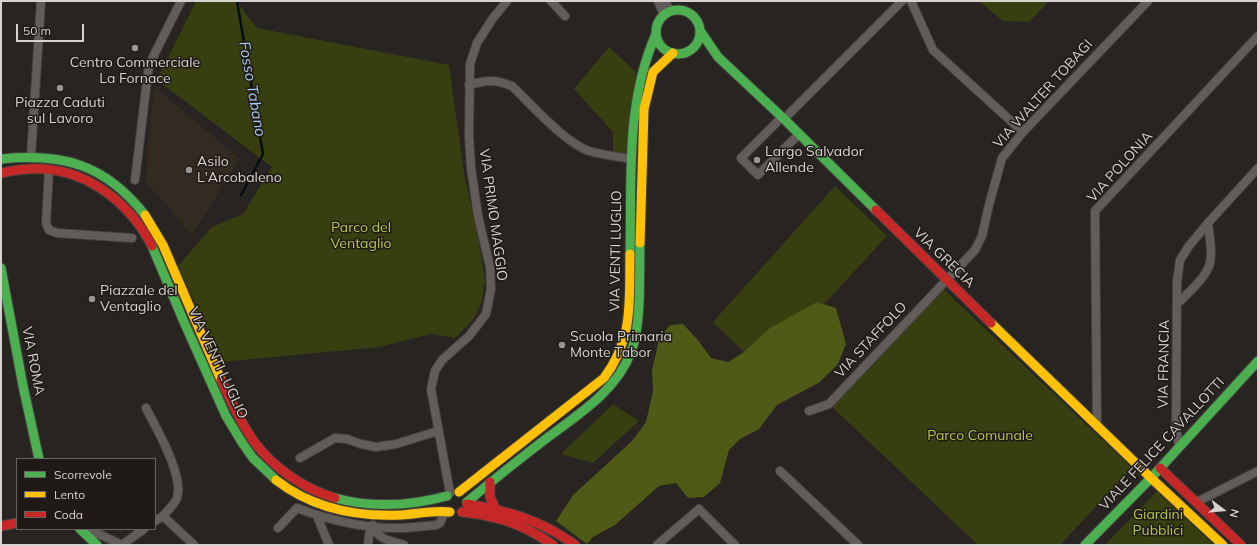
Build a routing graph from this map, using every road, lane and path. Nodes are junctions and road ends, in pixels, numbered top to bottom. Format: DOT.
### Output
graph roads {
  1 [pos="41,1"];
  2 [pos="181,1"];
  3 [pos="507,1"];
  4 [pos="551,1"];
  5 [pos="658,1"];
  6 [pos="666,1"];
  7 [pos="689,1"];
  8 [pos="902,1"];
  9 [pos="911,1"];
  10 [pos="1148,1"];
  11 [pos="669,9"];
  12 [pos="690,13"];
  13 [pos="565,16"];
  14 [pos="701,32"];
  15 [pos="656,34"];
  16 [pos="1258,36"];
  17 [pos="691,50"];
  18 [pos="673,53"];
  19 [pos="718,57"];
  20 [pos="469,85"];
  21 [pos="783,118"];
  22 [pos="1023,132"];
  23 [pos="799,134"];
  24 [pos="31,156"];
  25 [pos="1,159"];
  26 [pos="632,159"];
  27 [pos="49,168"];
  28 [pos="1258,168"];
  29 [pos="1,173"];
  30 [pos="135,180"];
  31 [pos="1208,223"];
  32 [pos="132,238"];
  33 [pos="1,268"];
  34 [pos="946,279"];
  35 [pos="1178,304"];
  36 [pos="1258,361"];
  37 [pos="146,408"];
  38 [pos="809,411"];
  39 [pos="1097,424"];
  40 [pos="438,431"];
  41 [pos="1179,447"];
  42 [pos="39,458"];
  43 [pos="300,458"];
  44 [pos="1160,468"];
  45 [pos="780,471"];
  46 [pos="1258,471"];
  47 [pos="1151,478"];
  48 [pos="490,482"];
  49 [pos="452,494"];
  50 [pos="1197,502"];
  51 [pos="467,503"];
  52 [pos="450,512"];
  53 [pos="462,512"];
  54 [pos="496,512"];
  55 [pos="163,516"];
  56 [pos="317,516"];
  57 [pos="373,516"];
  58 [pos="156,520"];
  59 [pos="16,523"];
  60 [pos="1,526"];
  61 [pos="373,526"];
  62 [pos="278,528"];
  63 [pos="81,530"];
  64 [pos="143,530"];
  65 [pos="97,545"];
  66 [pos="194,545"];
  67 [pos="329,545"];
  68 [pos="368,545"];
  69 [pos="404,545"];
  70 [pos="553,545"];
  71 [pos="575,545"];
  72 [pos="657,545"];
  73 [pos="735,545"];
  74 [pos="858,545"];
  75 [pos="1085,545"];
  76 [pos="1223,545"];
  77 [pos="1241,545"];
  1 -- 24 [label="street"];
  2 -- 30 [label="street"];
  3 -- 20 [label="street, VIA PRIMO MAGGIO"];
  4 -- 13 [label="street"];
  5 -- 11 [label="street"];
  6 -- 11 [label="street"];
  7 -- 12 [label="street"];
  8 -- 21 [label="street"];
  9 -- 22 [label="street"];
  10 -- 22 [label="street, VIA WALTER TOBAGI"];
  11 -- 12 [label="street"];
  11 -- 15 [label="street"];
  12 -- 14 [label="street"];
  14 -- 17 [label="street"];
  14 -- 19 [label="street, VIA GRECIA"];
  15 -- 18 [label="street"];
  15 -- 26 [label="street, VIA VENTI LUGLIO"];
  16 -- 39 [label="street, VIA POLONIA"];
  17 -- 18 [label="street"];
  17 -- 19 [label="street, VIA GRECIA"];
  18 -- 48 [label="street, VIA VENTI LUGLIO"];
  19 -- 21 [label="street, VIA GRECIA"];
  20 -- 26 [label="street"];
  20 -- 40 [label="street, VIA PRIMO MAGGIO"];
  21 -- 23 [label="street, VIA GRECIA"];
  21 -- 23 [label="street"];
  22 -- 34 [label="street, VIA WALTER TOBAGI"];
  23 -- 34 [label="street, VIA GRECIA"];
  24 -- 25 [label="street, VIA VENTI LUGLIO"];
  24 -- 49 [label="street, VIA VENTI LUGLIO"];
  26 -- 49 [label="street, VIA VENTI LUGLIO"];
  27 -- 29 [label="street, VIA VENTI LUGLIO"];
  27 -- 32 [label="street"];
  27 -- 57 [label="street, VIA VENTI LUGLIO"];
  28 -- 31 [label="street, VIA FRANCIA"];
  31 -- 35 [label="street, VIA FRANCIA"];
  31 -- 35 [label="street, VIA FRANCIA"];
  33 -- 42 [label="street, VIA ROMA"];
  34 -- 38 [label="street, VIA STAFFOLO"];
  34 -- 39 [label="street, VIA GRECIA"];
  35 -- 41 [label="street, VIA FRANCIA"];
  36 -- 41 [label="street, VIALE FELICE CAVALLOTTI"];
  37 -- 55 [label="street"];
  39 -- 47 [label="street, VIA GRECIA"];
  40 -- 43 [label="street"];
  40 -- 49 [label="street, VIA PRIMO MAGGIO"];
  41 -- 44 [label="street, VIALE FELICE CAVALLOTTI"];
  44 -- 47 [label="street, VIALE FELICE CAVALLOTTI"];
  44 -- 50 [label="street"];
  45 -- 74 [label="street"];
  46 -- 50 [label="street"];
  47 -- 75 [label="street, VIALE FELICE CAVALLOTTI"];
  47 -- 76 [label="street, VIA GRECIA"];
  48 -- 51 [label="street, VIA VENTI LUGLIO"];
  48 -- 54 [label="street"];
  49 -- 51 [label="street"];
  49 -- 52 [label="street"];
  50 -- 77 [label="street"];
  51 -- 53 [label="street"];
  51 -- 54 [label="street"];
  52 -- 53 [label="street"];
  52 -- 57 [label="street, VIA VENTI LUGLIO"];
  52 -- 61 [label="street"];
  53 -- 54 [label="street"];
  54 -- 70 [label="street"];
  54 -- 71 [label="street"];
  55 -- 58 [label="street"];
  55 -- 66 [label="street"];
  56 -- 61 [label="street"];
  56 -- 62 [label="street"];
  56 -- 67 [label="street"];
  57 -- 61 [label="street"];
  59 -- 60 [label="street"];
  61 -- 68 [label="street"];
  61 -- 69 [label="street"];
  63 -- 64 [label="street"];
  63 -- 65 [label="street"];
  72 -- 73 [label="street"];
}
